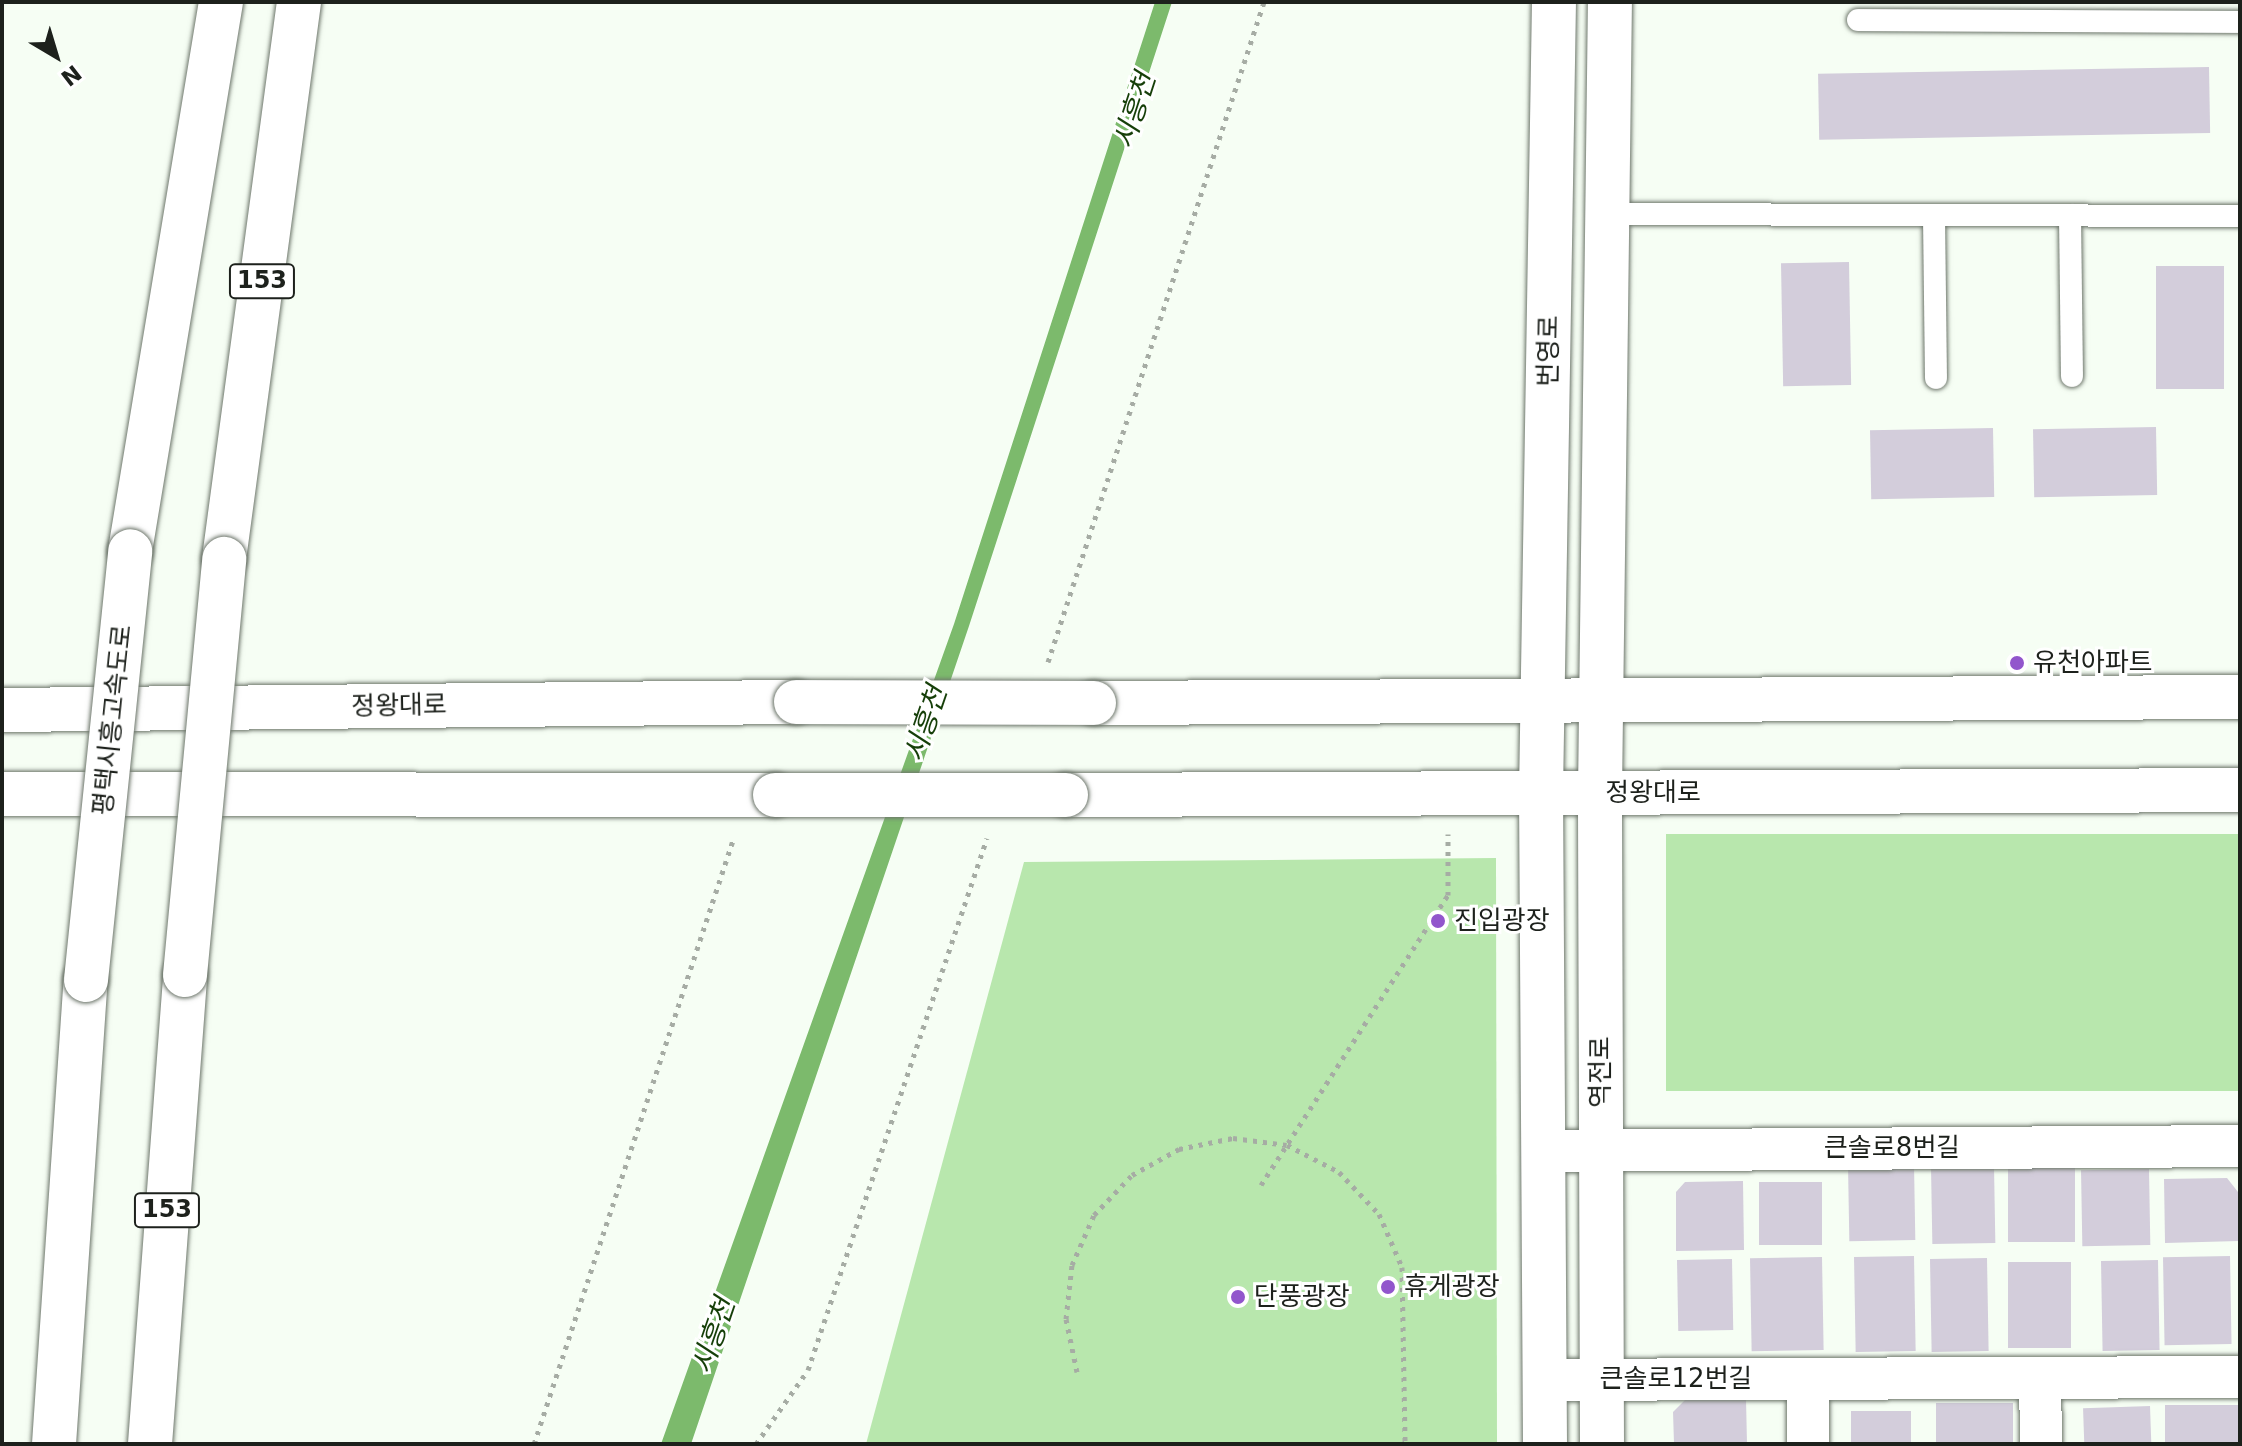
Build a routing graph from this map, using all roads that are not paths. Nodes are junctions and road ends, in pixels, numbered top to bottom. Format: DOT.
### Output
graph roads {
  1 [pos="221,2"];
  2 [pos="299,2"];
  3 [pos="1554,2"];
  4 [pos="1610,2"];
  5 [pos="1858,20"];
  6 [pos="2240,22"];
  7 [pos="1608,214"];
  8 [pos="2070,215"];
  9 [pos="1934,216"];
  10 [pos="2240,216"];
  11 [pos="2072,376"];
  12 [pos="1936,378"];
  13 [pos="2240,697"];
  14 [pos="1544,700"];
  15 [pos="1604,700"];
  16 [pos="2,710"];
  17 [pos="2240,790"];
  18 [pos="1541,793"];
  19 [pos="1600,793"];
  20 [pos="2,794"];
  21 [pos="2240,1146"];
  22 [pos="1601,1150"];
  23 [pos="1544,1151"];
  24 [pos="2240,1377"];
  25 [pos="2040,1378"];
  26 [pos="1808,1379"];
  27 [pos="1545,1380"];
  28 [pos="1602,1380"];
  29 [pos="54,1444"];
  30 [pos="150,1444"];
  31 [pos="1545,1444"];
  32 [pos="1602,1444"];
  33 [pos="1808,1444"];
  34 [pos="2041,1444"];
  1 -- 29 [label="main road, 평택시흥고속도로, bridge"];
  2 -- 30 [label="main road, 153, bridge"];
  3 -- 14 [label="main road, 번영로"];
  4 -- 7 [label="main road"];
  5 -- 6 [label="lane"];
  7 -- 9 [label="lane"];
  7 -- 15 [label="main road"];
  8 -- 9 [label="lane"];
  8 -- 10 [label="lane"];
  8 -- 11 [label="lane"];
  9 -- 12 [label="lane"];
  13 -- 15 [label="main road"];
  14 -- 15 [label="main road"];
  14 -- 16 [label="main road, 정왕대로, bridge"];
  14 -- 18 [label="main road"];
  15 -- 19 [label="main road, 역전로"];
  17 -- 19 [label="main road, 정왕대로"];
  18 -- 19 [label="main road, 정왕대로"];
  18 -- 20 [label="main road, 정왕대로, bridge"];
  18 -- 23 [label="main road"];
  19 -- 22 [label="main road, 역전로"];
  21 -- 22 [label="street, 큰솔로8번길"];
  22 -- 23 [label="street, 큰솔로8번길"];
  22 -- 28 [label="main road, 역전로"];
  23 -- 27 [label="main road"];
  24 -- 25 [label="street, 큰솔로12번길"];
  25 -- 26 [label="street, 큰솔로12번길"];
  25 -- 34 [label="street"];
  26 -- 28 [label="street, 큰솔로12번길"];
  26 -- 33 [label="street"];
  27 -- 28 [label="street, 큰솔로12번길"];
  27 -- 31 [label="main road"];
  28 -- 32 [label="main road, 역전로"];
}
